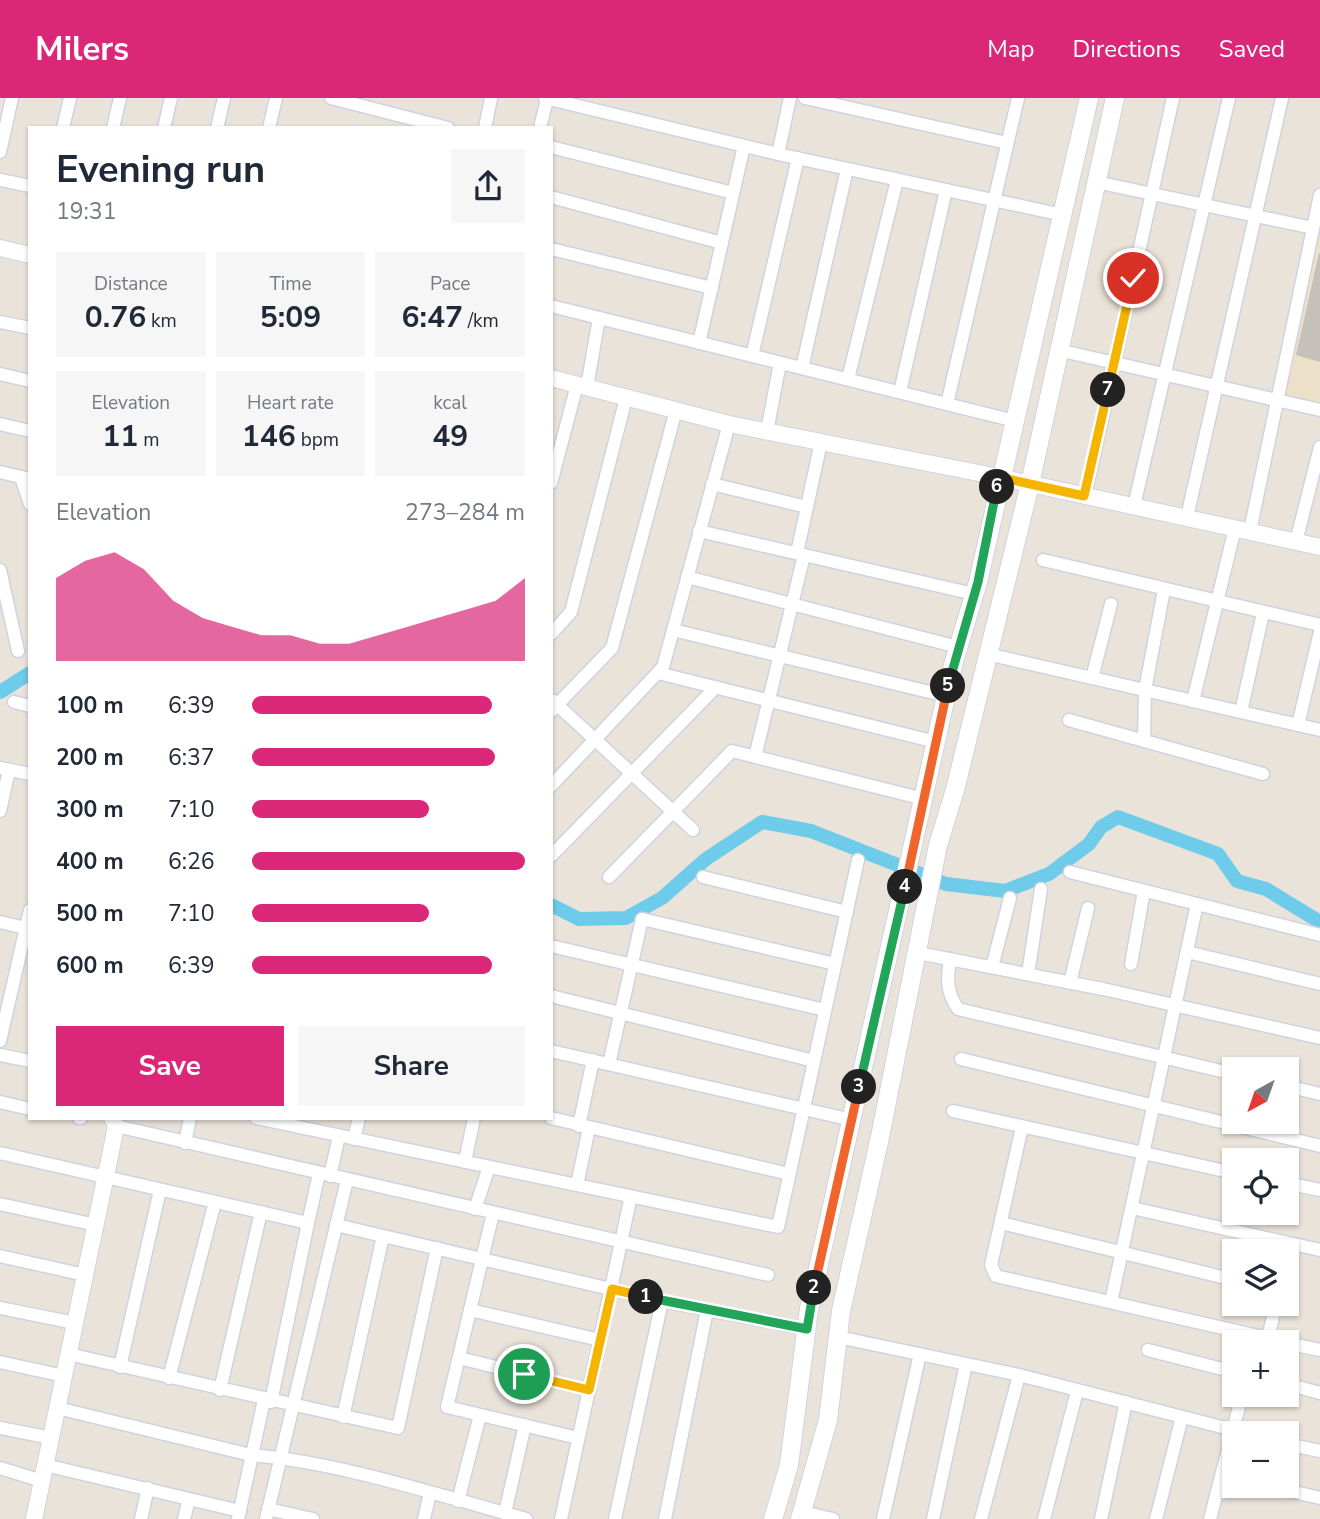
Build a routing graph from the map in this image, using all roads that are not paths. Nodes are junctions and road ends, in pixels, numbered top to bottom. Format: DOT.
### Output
graph roads {
  1 [pos="12,98"];
  2 [pos="69,98"];
  3 [pos="120,98"];
  4 [pos="171,98"];
  5 [pos="224,98"];
  6 [pos="276,98"];
  7 [pos="331,98"];
  8 [pos="491,98"];
  9 [pos="546,98"];
  10 [pos="790,98"];
  11 [pos="805,98"];
  12 [pos="1018,98"];
  13 [pos="1089,98"];
  14 [pos="1115,98"];
  15 [pos="1173,98"];
  16 [pos="1228,98"];
  17 [pos="1282,98"];
  18 [pos="63,126"];
  19 [pos="113,126"];
  20 [pos="164,126"];
  21 [pos="217,126"];
  22 [pos="269,126"];
  23 [pos="440,126"];
  24 [pos="485,126"];
  25 [pos="540,126"];
  26 [pos="1007,143"];
  27 [pos="744,146"];
  28 [pos="553,148"];
  29 [pos="0,152"];
  30 [pos="778,154"];
  31 [pos="798,158"];
  32 [pos="847,169"];
  33 [pos="0,180"];
  34 [pos="897,180"];
  35 [pos="1096,182"];
  36 [pos="28,186"];
  37 [pos="946,190"];
  38 [pos="733,194"];
  39 [pos="1152,194"];
  40 [pos="1320,195"];
  41 [pos="553,198"];
  42 [pos="994,200"];
  43 [pos="1205,205"];
  44 [pos="1063,215"];
  45 [pos="1255,216"];
  46 [pos="1313,228"];
  47 [pos="722,243"];
  48 [pos="0,248"];
  49 [pos="553,249"];
  50 [pos="28,255"];
  51 [pos="712,288"];
  52 [pos="553,306"];
  53 [pos="599,318"];
  54 [pos="0,321"];
  55 [pos="28,328"];
  56 [pos="699,343"];
  57 [pos="1058,350"];
  58 [pos="751,356"];
  59 [pos="780,363"];
  60 [pos="1114,363"];
  61 [pos="802,368"];
  62 [pos="0,374"];
  63 [pos="1166,375"];
  64 [pos="553,379"];
  65 [pos="848,380"];
  66 [pos="28,381"];
  67 [pos="582,386"];
  68 [pos="1216,387"];
  69 [pos="900,392"];
  70 [pos="626,398"];
  71 [pos="1277,400"];
  72 [pos="947,404"];
  73 [pos="676,410"];
  74 [pos="1320,410"];
  75 [pos="1015,421"];
  76 [pos="0,424"];
  77 [pos="729,424"];
  78 [pos="28,431"];
  79 [pos="767,431"];
  80 [pos="821,442"];
  81 [pos="1320,447"];
  82 [pos="555,456"];
  83 [pos="0,472"];
  84 [pos="999,477"];
  85 [pos="25,478"];
  86 [pos="712,484"];
  87 [pos="1030,484"];
  88 [pos="1084,496"];
  89 [pos="1134,506"];
  90 [pos="807,507"];
  91 [pos="1187,517"];
  92 [pos="1242,529"];
  93 [pos="699,531"];
  94 [pos="1296,541"];
  95 [pos="1320,547"];
  96 [pos="801,554"];
  97 [pos="1043,560"];
  98 [pos="0,571"];
  99 [pos="687,577"];
  100 [pos="1164,590"];
  101 [pos="974,594"];
  102 [pos="1217,602"];
  103 [pos="792,604"];
  104 [pos="1111,604"];
  105 [pos="1263,613"];
  106 [pos="1320,625"];
  107 [pos="673,629"];
  108 [pos="553,630"];
  109 [pos="1320,632"];
  110 [pos="958,647"];
  111 [pos="18,651"];
  112 [pos="987,654"];
  113 [pos="779,656"];
  114 [pos="658,673"];
  115 [pos="1092,678"];
  116 [pos="716,687"];
  117 [pos="1145,690"];
  118 [pos="946,696"];
  119 [pos="769,700"];
  120 [pos="1194,701"];
  121 [pos="15,702"];
  122 [pos="28,705"];
  123 [pos="553,705"];
  124 [pos="1241,712"];
  125 [pos="1069,720"];
  126 [pos="1298,725"];
  127 [pos="1320,730"];
  128 [pos="596,741"];
  129 [pos="1144,741"];
  130 [pos="936,742"];
  131 [pos="755,757"];
  132 [pos="5,769"];
  133 [pos="28,774"];
  134 [pos="633,774"];
  135 [pos="1263,774"];
  136 [pos="553,784"];
  137 [pos="924,799"];
  138 [pos="0,811"];
  139 [pos="673,811"];
  140 [pos="693,830"];
  141 [pos="553,854"];
  142 [pos="858,860"];
  143 [pos="1070,873"];
  144 [pos="609,877"];
  145 [pos="703,877"];
  146 [pos="1041,889"];
  147 [pos="1144,891"];
  148 [pos="1010,898"];
  149 [pos="1197,904"];
  150 [pos="1088,908"];
  151 [pos="847,912"];
  152 [pos="0,922"];
  153 [pos="28,928"];
  154 [pos="1320,935"];
  155 [pos="553,946"];
  156 [pos="1187,952"];
  157 [pos="918,953"];
  158 [pos="950,959"];
  159 [pos="835,964"];
  160 [pos="1130,964"];
  161 [pos="631,965"];
  162 [pos="992,967"];
  163 [pos="1028,974"];
  164 [pos="1070,982"];
  165 [pos="1320,984"];
  166 [pos="553,996"];
  167 [pos="1177,1005"];
  168 [pos="825,1010"];
  169 [pos="621,1013"];
  170 [pos="1320,1038"];
  171 [pos="0,1041"];
  172 [pos="553,1051"];
  173 [pos="0,1055"];
  174 [pos="1165,1058"];
  175 [pos="961,1059"];
  176 [pos="593,1060"];
  177 [pos="28,1061"];
  178 [pos="814,1061"];
  179 [pos="609,1064"];
  180 [pos="1222,1071"];
  181 [pos="1299,1089"];
  182 [pos="1320,1094"];
  183 [pos="0,1102"];
  184 [pos="1154,1106"];
  185 [pos="28,1109"];
  186 [pos="803,1109"];
  187 [pos="953,1111"];
  188 [pos="553,1119"];
  189 [pos="190,1120"];
  190 [pos="275,1120"];
  191 [pos="359,1120"];
  192 [pos="474,1120"];
  193 [pos="852,1120"];
  194 [pos="114,1122"];
  195 [pos="303,1123"];
  196 [pos="584,1127"];
  197 [pos="1022,1127"];
  198 [pos="339,1136"];
  199 [pos="354,1139"];
  200 [pos="185,1143"];
  201 [pos="1320,1146"];
  202 [pos="0,1153"];
  203 [pos="1144,1155"];
  204 [pos="465,1162"];
  205 [pos="489,1167"];
  206 [pos="1222,1171"];
  207 [pos="789,1174"];
  208 [pos="325,1175"];
  209 [pos="106,1176"];
  210 [pos="347,1180"];
  211 [pos="577,1185"];
  212 [pos="1299,1186"];
  213 [pos="160,1190"];
  214 [pos="1320,1190"];
  215 [pos="631,1196"];
  216 [pos="215,1202"];
  217 [pos="0,1204"];
  218 [pos="1132,1208"];
  219 [pos="475,1209"];
  220 [pos="261,1212"];
  221 [pos="493,1213"];
  222 [pos="308,1223"];
  223 [pos="1001,1223"];
  224 [pos="336,1224"];
  225 [pos="96,1225"];
  226 [pos="383,1236"];
  227 [pos="1268,1239"];
  228 [pos="622,1242"];
  229 [pos="1299,1246"];
  230 [pos="437,1248"];
  231 [pos="1320,1250"];
  232 [pos="1122,1251"];
  233 [pos="0,1256"];
  234 [pos="482,1259"];
  235 [pos="85,1275"];
  236 [pos="768,1275"];
  237 [pos="1222,1277"];
  238 [pos="612,1289"];
  239 [pos="662,1301"];
  240 [pos="1111,1302"];
  241 [pos="0,1308"];
  242 [pos="470,1310"];
  243 [pos="707,1310"];
  244 [pos="75,1323"];
  245 [pos="807,1329"];
  246 [pos="1226,1330"];
  247 [pos="838,1337"];
  248 [pos="600,1340"];
  249 [pos="1299,1344"];
  250 [pos="1319,1346"];
  251 [pos="1148,1350"];
  252 [pos="68,1354"];
  253 [pos="920,1354"];
  254 [pos="459,1358"];
  255 [pos="0,1362"];
  256 [pos="966,1364"];
  257 [pos="120,1367"];
  258 [pos="1222,1368"];
  259 [pos="1019,1375"];
  260 [pos="64,1376"];
  261 [pos="169,1378"];
  262 [pos="1299,1387"];
  263 [pos="220,1390"];
  264 [pos="589,1390"];
  265 [pos="1077,1391"];
  266 [pos="1320,1393"];
  267 [pos="268,1401"];
  268 [pos="1126,1402"];
  269 [pos="292,1406"];
  270 [pos="57,1408"];
  271 [pos="480,1415"];
  272 [pos="343,1417"];
  273 [pos="1182,1417"];
  274 [pos="525,1425"];
  275 [pos="0,1428"];
  276 [pos="1222,1428"];
  277 [pos="51,1438"];
  278 [pos="579,1438"];
  279 [pos="1299,1447"];
  280 [pos="1320,1451"];
  281 [pos="251,1455"];
  282 [pos="280,1457"];
  283 [pos="45,1465"];
  284 [pos="0,1468"];
  285 [pos="41,1481"];
  286 [pos="148,1488"];
  287 [pos="1222,1489"];
  288 [pos="430,1493"];
  289 [pos="1299,1493"];
  290 [pos="1320,1498"];
  291 [pos="189,1499"];
  292 [pos="458,1501"];
  293 [pos="267,1514"];
  294 [pos="239,1515"];
  295 [pos="801,1515"];
  296 [pos="510,1516"];
  297 [pos="34,1519"];
  298 [pos="142,1519"];
  299 [pos="184,1519"];
  300 [pos="313,1519"];
  301 [pos="424,1519"];
  302 [pos="526,1519"];
  303 [pos="561,1519"];
  304 [pos="615,1519"];
  305 [pos="665,1519"];
  306 [pos="773,1519"];
  307 [pos="833,1519"];
  308 [pos="883,1519"];
  309 [pos="933,1519"];
  310 [pos="981,1519"];
  311 [pos="1044,1519"];
  312 [pos="1101,1519"];
  313 [pos="1156,1519"];
  314 [pos="1210,1519"];
  1 -- 29 [label="street"];
  2 -- 18 [label="street"];
  3 -- 19 [label="street"];
  4 -- 20 [label="street"];
  5 -- 21 [label="street"];
  6 -- 22 [label="street"];
  7 -- 23 [label="street"];
  8 -- 24 [label="street"];
  9 -- 25 [label="street"];
  9 -- 27 [label="street"];
  10 -- 30 [label="street"];
  11 -- 26 [label="street"];
  12 -- 26 [label="street"];
  13 -- 44 [label="main road"];
  14 -- 35 [label="main road"];
  15 -- 39 [label="street"];
  16 -- 43 [label="street"];
  17 -- 45 [label="street"];
  26 -- 42 [label="street"];
  27 -- 30 [label="street"];
  27 -- 38 [label="street"];
  28 -- 38 [label="street"];
  30 -- 31 [label="street"];
  31 -- 32 [label="street"];
  31 -- 58 [label="street"];
  32 -- 34 [label="street"];
  32 -- 61 [label="street"];
  33 -- 36 [label="street"];
  34 -- 37 [label="street"];
  34 -- 65 [label="street"];
  35 -- 39 [label="street"];
  35 -- 57 [label="main road"];
  37 -- 42 [label="street"];
  37 -- 69 [label="street"];
  38 -- 47 [label="street"];
  39 -- 43 [label="street"];
  39 -- 60 [label="street"];
  40 -- 46 [label="street"];
  41 -- 47 [label="street"];
  42 -- 44 [label="street"];
  42 -- 72 [label="street"];
  43 -- 45 [label="street"];
  43 -- 63 [label="street"];
  44 -- 75 [label="main road"];
  45 -- 46 [label="street"];
  45 -- 68 [label="street"];
  46 -- 71 [label="street"];
  47 -- 51 [label="street"];
  48 -- 50 [label="street"];
  49 -- 51 [label="street"];
  51 -- 56 [label="street"];
  52 -- 53 [label="street"];
  53 -- 56 [label="street"];
  53 -- 67 [label="street"];
  54 -- 55 [label="street"];
  56 -- 58 [label="street"];
  57 -- 60 [label="street"];
  57 -- 87 [label="main road"];
  58 -- 59 [label="street"];
  59 -- 61 [label="street"];
  59 -- 79 [label="street"];
  60 -- 63 [label="street"];
  60 -- 88 [label="street"];
  61 -- 65 [label="street"];
  62 -- 66 [label="street"];
  63 -- 68 [label="street"];
  63 -- 89 [label="street"];
  64 -- 67 [label="street"];
  65 -- 69 [label="street"];
  67 -- 70 [label="street"];
  67 -- 82 [label="street"];
  68 -- 71 [label="street"];
  68 -- 91 [label="street"];
  69 -- 72 [label="street"];
  70 -- 73 [label="street"];
  70 -- 108 [label="street"];
  71 -- 74 [label="street"];
  71 -- 92 [label="street"];
  72 -- 75 [label="street"];
  73 -- 77 [label="street"];
  73 -- 123 [label="street"];
  75 -- 84 [label="main road"];
  76 -- 78 [label="street"];
  77 -- 79 [label="street"];
  77 -- 86 [label="street"];
  79 -- 80 [label="street"];
  80 -- 84 [label="street"];
  80 -- 90 [label="street"];
  81 -- 94 [label="street"];
  83 -- 85 [label="street"];
  84 -- 87 [label="street"];
  84 -- 101 [label="main road"];
  86 -- 90 [label="street"];
  86 -- 93 [label="street"];
  87 -- 88 [label="street"];
  87 -- 112 [label="main road"];
  88 -- 89 [label="street"];
  89 -- 91 [label="street"];
  90 -- 96 [label="street"];
  91 -- 92 [label="street"];
  92 -- 94 [label="street"];
  92 -- 102 [label="street"];
  93 -- 96 [label="street"];
  93 -- 99 [label="street"];
  94 -- 95 [label="street"];
  96 -- 101 [label="street"];
  96 -- 103 [label="street"];
  97 -- 100 [label="street"];
  98 -- 111 [label="street"];
  99 -- 103 [label="street"];
  99 -- 107 [label="street"];
  100 -- 102 [label="street"];
  100 -- 117 [label="street"];
  101 -- 110 [label="main road"];
  102 -- 105 [label="street"];
  102 -- 120 [label="street"];
  103 -- 110 [label="street"];
  103 -- 113 [label="street"];
  104 -- 115 [label="street"];
  105 -- 106 [label="street"];
  105 -- 124 [label="street"];
  107 -- 113 [label="street"];
  107 -- 114 [label="street"];
  109 -- 126 [label="street"];
  110 -- 118 [label="main road"];
  112 -- 115 [label="street"];
  112 -- 157 [label="main road"];
  113 -- 118 [label="street"];
  113 -- 119 [label="street"];
  114 -- 116 [label="street"];
  114 -- 128 [label="street"];
  115 -- 117 [label="street"];
  116 -- 119 [label="street"];
  116 -- 134 [label="street"];
  117 -- 120 [label="street"];
  117 -- 129 [label="street"];
  118 -- 130 [label="main road"];
  119 -- 130 [label="street"];
  119 -- 131 [label="street"];
  120 -- 124 [label="street"];
  121 -- 122 [label="street"];
  123 -- 128 [label="street"];
  124 -- 126 [label="street"];
  125 -- 129 [label="street"];
  126 -- 127 [label="street"];
  128 -- 134 [label="street"];
  128 -- 136 [label="street"];
  129 -- 135 [label="street"];
  130 -- 137 [label="main road"];
  131 -- 137 [label="street"];
  131 -- 139 [label="street"];
  132 -- 133 [label="street"];
  132 -- 138 [label="street"];
  134 -- 139 [label="street"];
  134 -- 141 [label="street"];
  137 -- 193 [label="main road"];
  139 -- 140 [label="street"];
  139 -- 144 [label="street"];
  142 -- 151 [label="street"];
  143 -- 147 [label="street"];
  145 -- 151 [label="street"];
  146 -- 163 [label="street"];
  147 -- 149 [label="street"];
  147 -- 160 [label="street"];
  148 -- 162 [label="street"];
  149 -- 154 [label="street"];
  149 -- 156 [label="street"];
  150 -- 164 [label="street"];
  151 -- 159 [label="street"];
  152 -- 153 [label="street"];
  153 -- 171 [label="street"];
  155 -- 161 [label="street"];
  156 -- 165 [label="street"];
  156 -- 167 [label="street"];
  157 -- 158 [label="street"];
  157 -- 247 [label="main road"];
  158 -- 162 [label="street"];
  158 -- 174 [label="street"];
  159 -- 161 [label="street"];
  159 -- 168 [label="street"];
  161 -- 168 [label="street"];
  161 -- 169 [label="street"];
  162 -- 163 [label="street"];
  163 -- 164 [label="street"];
  164 -- 167 [label="street"];
  166 -- 169 [label="street"];
  167 -- 170 [label="street"];
  167 -- 174 [label="street"];
  168 -- 178 [label="street"];
  169 -- 178 [label="street"];
  169 -- 179 [label="street"];
  172 -- 176 [label="street"];
  173 -- 177 [label="street"];
  174 -- 180 [label="street"];
  174 -- 184 [label="street"];
  175 -- 184 [label="street"];
  176 -- 179 [label="street"];
  176 -- 196 [label="street"];
  178 -- 186 [label="street"];
  179 -- 186 [label="street"];
  181 -- 182 [label="street"];
  183 -- 185 [label="street"];
  184 -- 201 [label="street"];
  184 -- 203 [label="street"];
  186 -- 193 [label="street"];
  186 -- 207 [label="street"];
  187 -- 197 [label="street"];
  188 -- 196 [label="street"];
  189 -- 200 [label="street"];
  190 -- 195 [label="street"];
  191 -- 199 [label="street"];
  192 -- 204 [label="street"];
  193 -- 245 [label="main road"];
  194 -- 200 [label="street"];
  194 -- 209 [label="street"];
  195 -- 198 [label="street"];
  196 -- 207 [label="street"];
  196 -- 211 [label="street"];
  197 -- 203 [label="street"];
  197 -- 223 [label="street"];
  198 -- 199 [label="street"];
  198 -- 208 [label="street"];
  199 -- 204 [label="street"];
  200 -- 208 [label="street"];
  202 -- 209 [label="street"];
  203 -- 206 [label="street"];
  203 -- 218 [label="street"];
  204 -- 205 [label="street"];
  205 -- 211 [label="street"];
  205 -- 219 [label="street"];
  207 -- 215 [label="street"];
  208 -- 210 [label="street"];
  208 -- 222 [label="street"];
  209 -- 213 [label="street"];
  209 -- 225 [label="street"];
  210 -- 219 [label="street"];
  210 -- 224 [label="street"];
  211 -- 215 [label="street"];
  212 -- 214 [label="street"];
  213 -- 216 [label="street"];
  213 -- 257 [label="street"];
  215 -- 228 [label="street"];
  216 -- 220 [label="street"];
  216 -- 261 [label="street"];
  217 -- 225 [label="street"];
  218 -- 227 [label="street"];
  218 -- 232 [label="street"];
  219 -- 221 [label="street"];
  220 -- 222 [label="street"];
  220 -- 263 [label="street"];
  221 -- 228 [label="street"];
  221 -- 234 [label="street"];
  222 -- 267 [label="street"];
  223 -- 232 [label="street"];
  223 -- 240 [label="street"];
  224 -- 226 [label="street"];
  224 -- 269 [label="street"];
  225 -- 235 [label="street"];
  226 -- 230 [label="street"];
  226 -- 272 [label="street"];
  228 -- 236 [label="street"];
  228 -- 238 [label="street"];
  229 -- 231 [label="street"];
  230 -- 234 [label="street"];
  230 -- 272 [label="street"];
  232 -- 237 [label="street"];
  232 -- 240 [label="street"];
  233 -- 235 [label="street"];
  234 -- 238 [label="street"];
  234 -- 242 [label="street"];
  235 -- 244 [label="street"];
  238 -- 239 [label="street"];
  238 -- 248 [label="street"];
  239 -- 243 [label="street"];
  239 -- 304 [label="street"];
  240 -- 246 [label="street"];
  241 -- 244 [label="street"];
  242 -- 248 [label="street"];
  242 -- 254 [label="street"];
  243 -- 245 [label="street"];
  243 -- 305 [label="street"];
  244 -- 252 [label="street"];
  245 -- 306 [label="main road"];
  247 -- 253 [label="street"];
  247 -- 295 [label="main road"];
  248 -- 264 [label="street"];
  249 -- 250 [label="street"];
  251 -- 258 [label="street"];
  252 -- 257 [label="street"];
  252 -- 260 [label="street"];
  253 -- 256 [label="street"];
  253 -- 308 [label="street"];
  254 -- 264 [label="street"];
  254 -- 271 [label="street"];
  255 -- 260 [label="street"];
  256 -- 259 [label="street"];
  256 -- 309 [label="street"];
  257 -- 261 [label="street"];
  259 -- 265 [label="street"];
  259 -- 310 [label="street"];
  260 -- 270 [label="street"];
  261 -- 263 [label="street"];
  262 -- 266 [label="street"];
  263 -- 267 [label="street"];
  264 -- 278 [label="street"];
  265 -- 268 [label="street"];
  265 -- 311 [label="street"];
  267 -- 269 [label="street"];
  267 -- 281 [label="street"];
  268 -- 273 [label="street"];
  268 -- 312 [label="street"];
  269 -- 272 [label="street"];
  269 -- 282 [label="street"];
  270 -- 277 [label="street"];
  270 -- 281 [label="street"];
  271 -- 274 [label="street"];
  271 -- 292 [label="street"];
  273 -- 276 [label="street"];
  273 -- 313 [label="street"];
  274 -- 278 [label="street"];
  274 -- 296 [label="street"];
  275 -- 277 [label="street"];
  277 -- 283 [label="street"];
  278 -- 303 [label="street"];
  279 -- 280 [label="street"];
  281 -- 282 [label="street"];
  281 -- 294 [label="street"];
  282 -- 288 [label="street"];
  282 -- 293 [label="street"];
  283 -- 285 [label="street"];
  283 -- 286 [label="street"];
  284 -- 285 [label="street"];
  285 -- 297 [label="street"];
  286 -- 291 [label="street"];
  286 -- 298 [label="street"];
  287 -- 314 [label="street"];
  288 -- 292 [label="street"];
  288 -- 301 [label="street"];
  289 -- 290 [label="street"];
  291 -- 294 [label="street"];
  291 -- 299 [label="street"];
  292 -- 296 [label="street"];
  293 -- 300 [label="street"];
  295 -- 307 [label="street"];
  296 -- 302 [label="street"];
}
